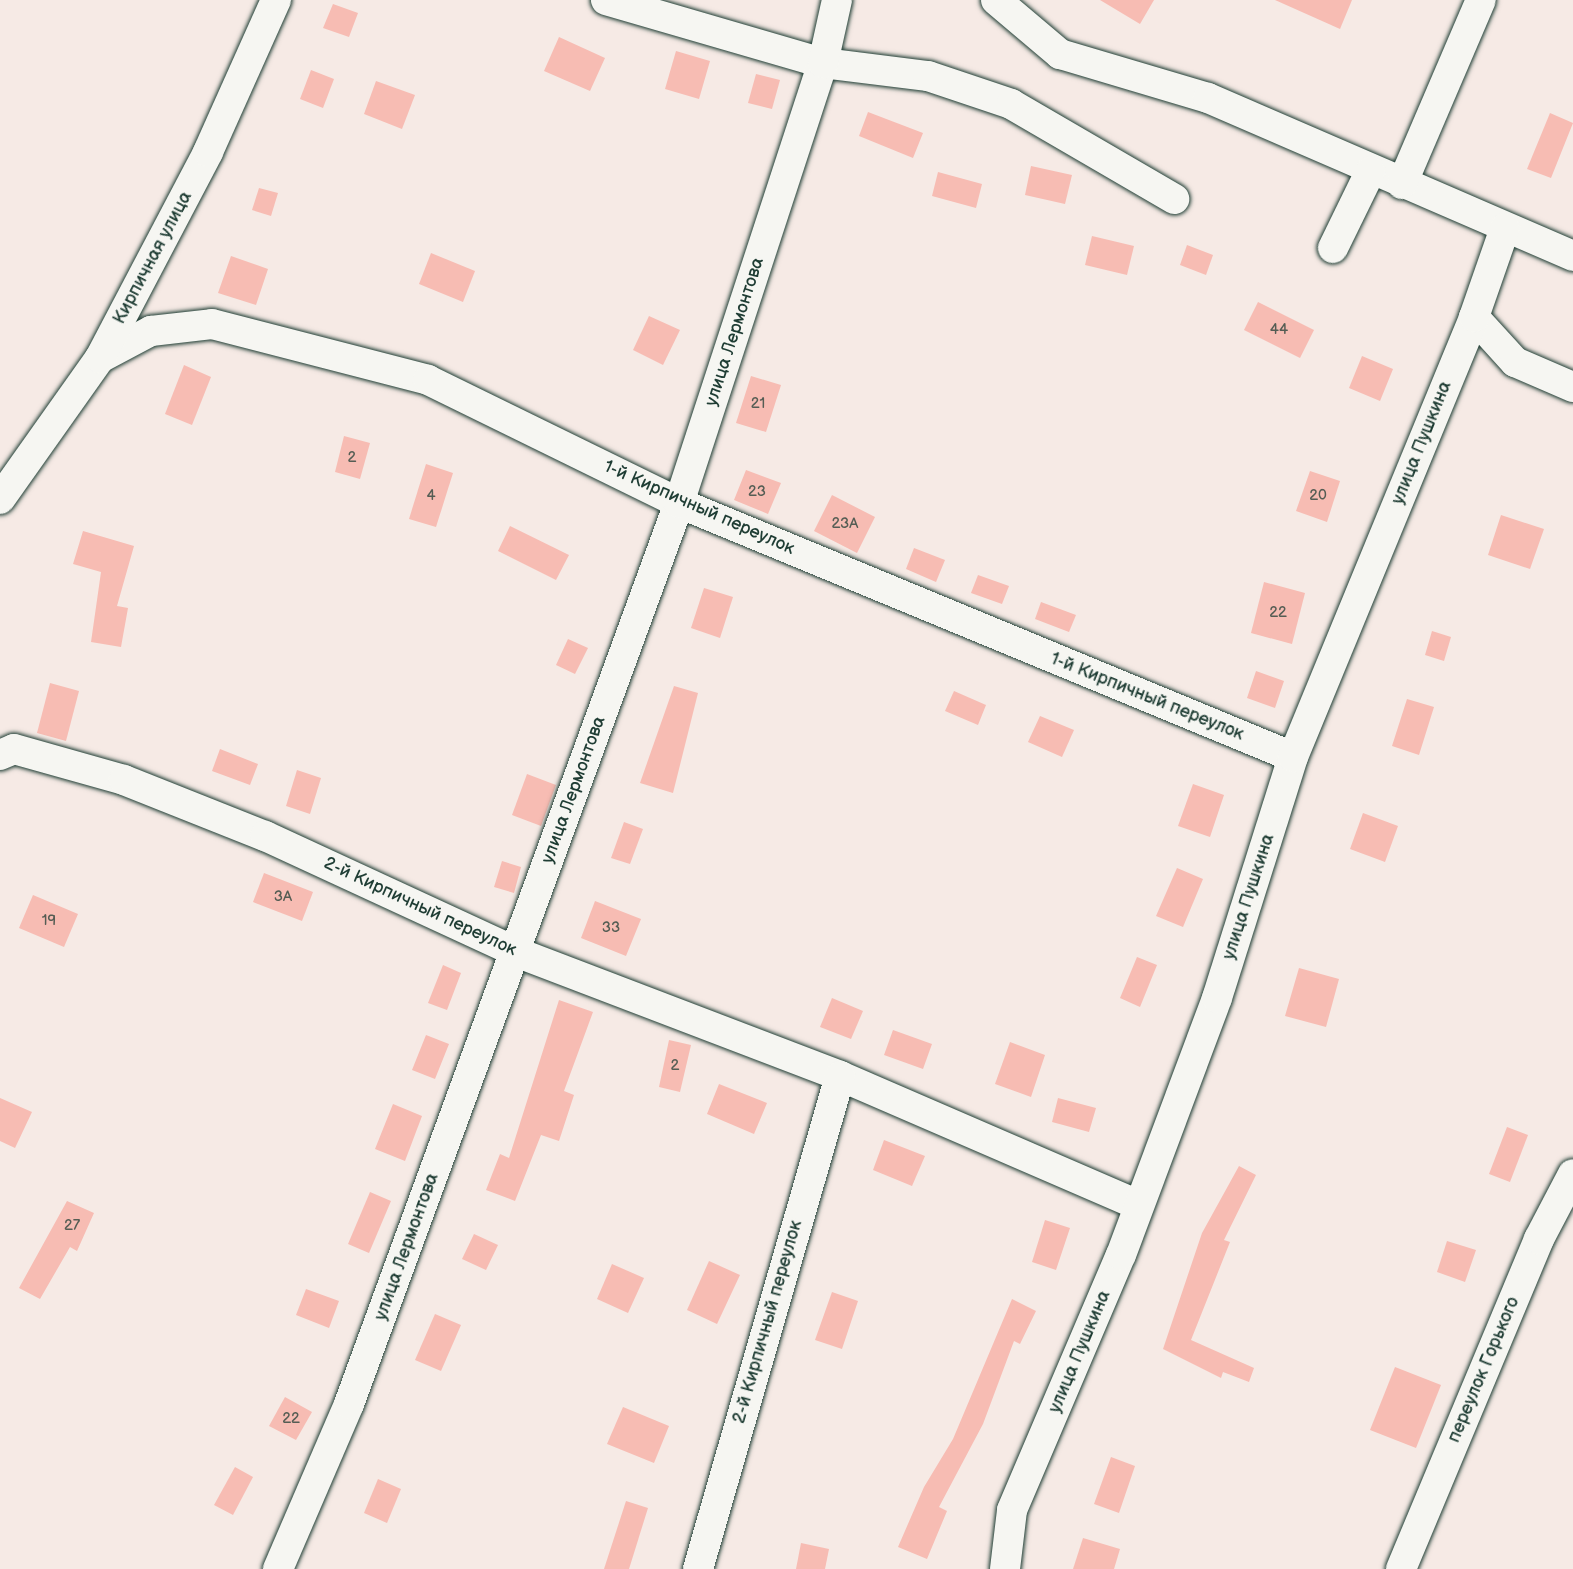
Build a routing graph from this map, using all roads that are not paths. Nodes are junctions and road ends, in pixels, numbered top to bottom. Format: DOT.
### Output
graph roads {
  1 [pos="276,0"];
  2 [pos="606,0"];
  3 [pos="837,0"];
  4 [pos="996,0"];
  5 [pos="1481,0"];
  6 [pos="823,63"];
  7 [pos="1370,172"];
  8 [pos="1402,184"];
  9 [pos="1174,199"];
  10 [pos="1505,228"];
  11 [pos="1333,248"];
  12 [pos="1573,256"];
  13 [pos="1474,317"];
  14 [pos="100,358"];
  15 [pos="1573,387"];
  16 [pos="0,499"];
  17 [pos="679,503"];
  18 [pos="0,754"];
  19 [pos="1293,757"];
  20 [pos="516,952"];
  21 [pos="840,1076"];
  22 [pos="1573,1174"];
  23 [pos="1136,1204"];
  24 [pos="278,1569"];
  25 [pos="698,1569"];
  26 [pos="1005,1569"];
  27 [pos="1401,1569"];
  1 -- 14 [label="street, Кирпичная улица"];
  2 -- 6 [label="street"];
  3 -- 6 [label="street, улица Лермонтова"];
  4 -- 7 [label="street"];
  5 -- 8 [label="street"];
  6 -- 9 [label="street"];
  6 -- 17 [label="street, улица Лермонтова"];
  7 -- 8 [label="street"];
  7 -- 11 [label="street"];
  8 -- 10 [label="street"];
  10 -- 12 [label="street"];
  10 -- 13 [label="street, улица Пушкина"];
  13 -- 15 [label="street"];
  13 -- 19 [label="street, улица Пушкина"];
  14 -- 16 [label="street, Кирпичная улица"];
  14 -- 17 [label="street, 1-й Кирпичный переулок"];
  17 -- 19 [label="street, 1-й Кирпичный переулок"];
  17 -- 20 [label="street, улица Лермонтова"];
  18 -- 20 [label="street, 2-й Кирпичный переулок"];
  19 -- 23 [label="street, улица Пушкина"];
  20 -- 21 [label="street, 2-й Кирпичный переулок"];
  20 -- 24 [label="street, улица Лермонтова"];
  21 -- 23 [label="street, 2-й Кирпичный переулок"];
  21 -- 25 [label="street, 2-й Кирпичный переулок"];
  22 -- 27 [label="street, переулок Горького"];
  23 -- 26 [label="street, улица Пушкина"];
}
